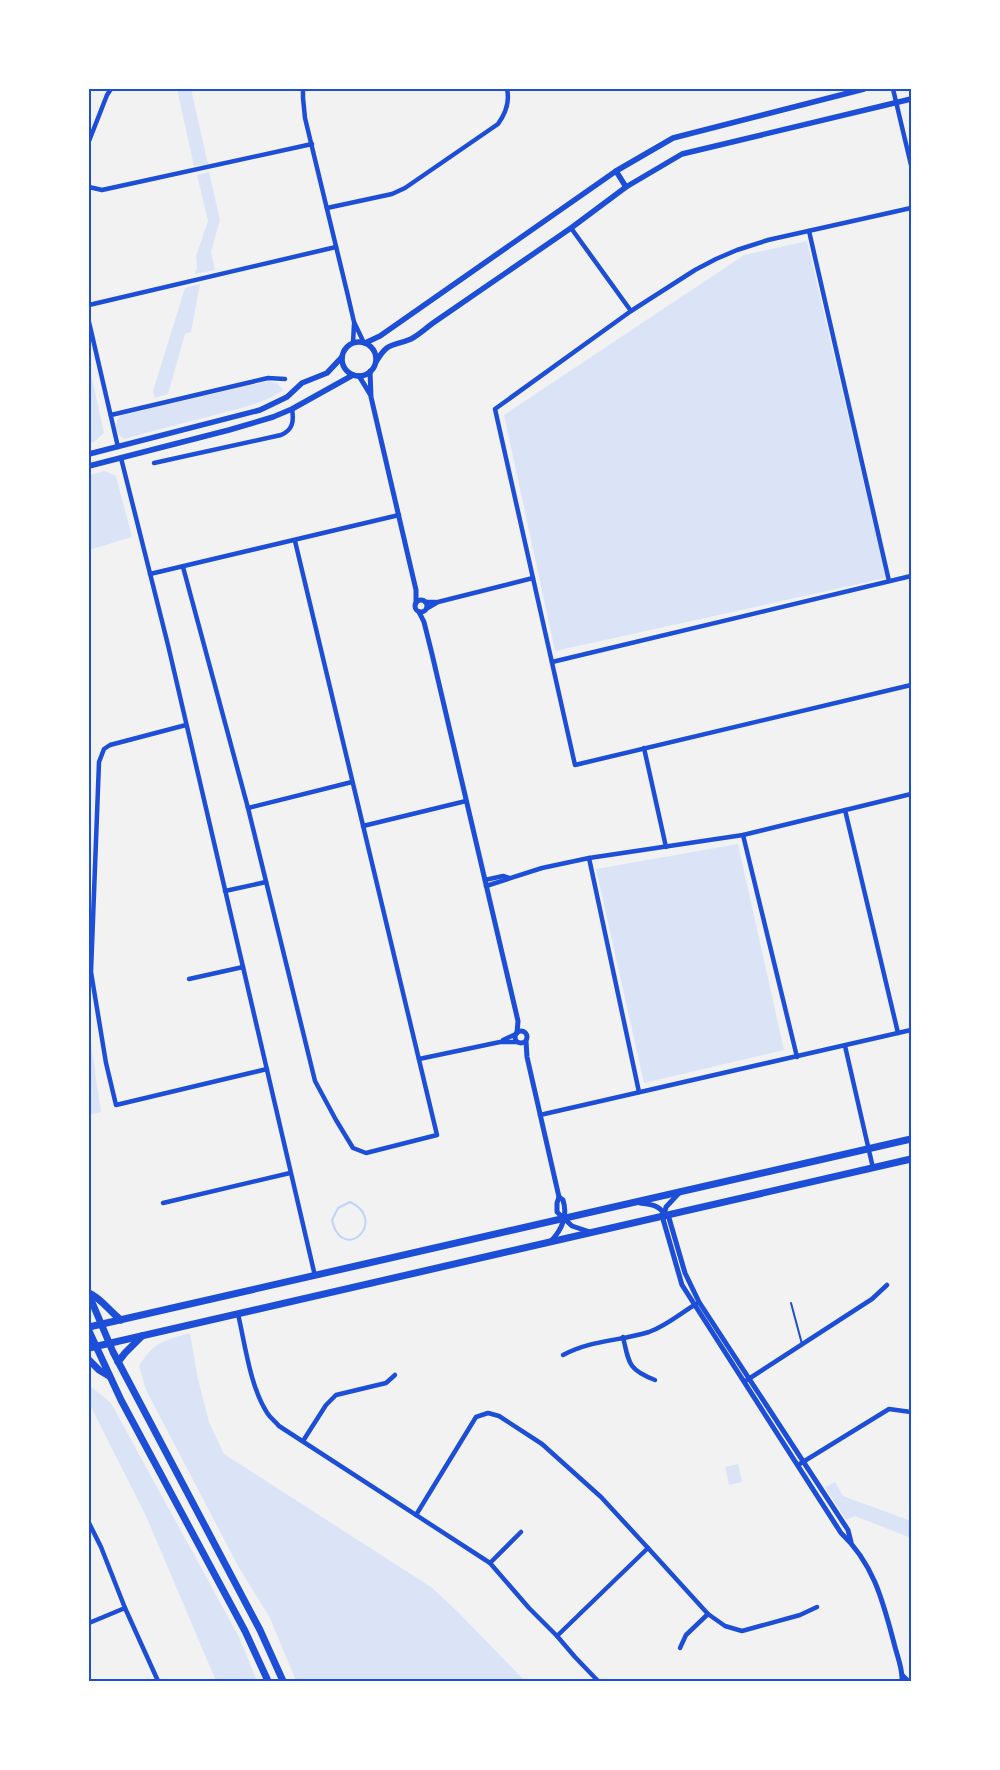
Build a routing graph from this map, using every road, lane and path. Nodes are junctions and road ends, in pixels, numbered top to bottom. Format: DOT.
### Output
graph roads {
  1 [pos="111,89"];
  2 [pos="303,89"];
  3 [pos="507,89"];
  4 [pos="864,89"];
  5 [pos="893,89"];
  6 [pos="911,99"];
  7 [pos="896,102"];
  8 [pos="89,141"];
  9 [pos="312,144"];
  10 [pos="911,165"];
  11 [pos="616,171"];
  12 [pos="89,187"];
  13 [pos="626,187"];
  14 [pos="327,208"];
  15 [pos="911,208"];
  16 [pos="571,228"];
  17 [pos="809,231"];
  18 [pos="336,246"];
  19 [pos="89,305"];
  20 [pos="631,311"];
  21 [pos="89,322"];
  22 [pos="354,322"];
  23 [pos="353,343"];
  24 [pos="365,343"];
  25 [pos="342,357"];
  26 [pos="376,362"];
  27 [pos="370,372"];
  28 [pos="356,375"];
  29 [pos="285,379"];
  30 [pos="371,397"];
  31 [pos="292,409"];
  32 [pos="111,415"];
  33 [pos="118,447"];
  34 [pos="89,454"];
  35 [pos="120,458"];
  36 [pos="154,463"];
  37 [pos="89,466"];
  38 [pos="399,515"];
  39 [pos="294,541"];
  40 [pos="183,567"];
  41 [pos="150,574"];
  42 [pos="911,576"];
  43 [pos="533,578"];
  44 [pos="889,581"];
  45 [pos="416,590"];
  46 [pos="424,601"];
  47 [pos="438,602"];
  48 [pos="416,603"];
  49 [pos="426,609"];
  50 [pos="419,612"];
  51 [pos="424,622"];
  52 [pos="552,662"];
  53 [pos="911,685"];
  54 [pos="186,726"];
  55 [pos="644,748"];
  56 [pos="352,782"];
  57 [pos="911,794"];
  58 [pos="466,801"];
  59 [pos="248,808"];
  60 [pos="844,810"];
  61 [pos="363,826"];
  62 [pos="743,835"];
  63 [pos="666,846"];
  64 [pos="589,858"];
  65 [pos="509,878"];
  66 [pos="485,880"];
  67 [pos="266,882"];
  68 [pos="486,886"];
  69 [pos="225,891"];
  70 [pos="243,967"];
  71 [pos="189,979"];
  72 [pos="518,1021"];
  73 [pos="911,1030"];
  74 [pos="525,1032"];
  75 [pos="898,1033"];
  76 [pos="517,1034"];
  77 [pos="526,1041"];
  78 [pos="500,1042"];
  79 [pos="518,1042"];
  80 [pos="845,1046"];
  81 [pos="527,1057"];
  82 [pos="797,1057"];
  83 [pos="419,1059"];
  84 [pos="267,1069"];
  85 [pos="639,1092"];
  86 [pos="540,1115"];
  87 [pos="911,1139"];
  88 [pos="868,1149"];
  89 [pos="911,1159"];
  90 [pos="873,1168"];
  91 [pos="290,1172"];
  92 [pos="680,1192"];
  93 [pos="559,1197"];
  94 [pos="635,1202"];
  95 [pos="163,1203"];
  96 [pos="664,1215"];
  97 [pos="563,1219"];
  98 [pos="590,1232"];
  99 [pos="549,1242"];
  100 [pos="315,1276"];
  101 [pos="887,1285"];
  102 [pos="89,1294"];
  103 [pos="697,1303"];
  104 [pos="791,1303"];
  105 [pos="238,1314"];
  106 [pos="121,1320"];
  107 [pos="101,1325"];
  108 [pos="89,1327"];
  109 [pos="89,1331"];
  110 [pos="142,1336"];
  111 [pos="623,1337"];
  112 [pos="109,1343"];
  113 [pos="802,1344"];
  114 [pos="92,1347"];
  115 [pos="563,1355"];
  116 [pos="89,1360"];
  117 [pos="118,1362"];
  118 [pos="395,1375"];
  119 [pos="109,1376"];
  120 [pos="750,1378"];
  121 [pos="655,1380"];
  122 [pos="743,1382"];
  123 [pos="910,1413"];
  124 [pos="303,1441"];
  125 [pos="801,1463"];
  126 [pos="416,1515"];
  127 [pos="89,1523"];
  128 [pos="521,1532"];
  129 [pos="648,1548"];
  130 [pos="490,1563"];
  131 [pos="817,1607"];
  132 [pos="125,1608"];
  133 [pos="708,1614"];
  134 [pos="89,1624"];
  135 [pos="557,1636"];
  136 [pos="680,1648"];
  137 [pos="902,1675"];
  138 [pos="158,1681"];
  139 [pos="268,1681"];
  140 [pos="283,1681"];
  141 [pos="598,1681"];
  142 [pos="902,1681"];
  143 [pos="908,1681"];
  1 -- 8 [label="street"];
  2 -- 9 [label="street"];
  3 -- 14 [label="street"];
  4 -- 11 [label="main road"];
  5 -- 7 [label="street"];
  6 -- 7 [label="main road"];
  7 -- 10 [label="street"];
  7 -- 13 [label="main road"];
  9 -- 12 [label="street"];
  9 -- 14 [label="street"];
  11 -- 13 [label="main road"];
  11 -- 24 [label="main road"];
  13 -- 16 [label="main road"];
  14 -- 18 [label="street"];
  15 -- 17 [label="street"];
  16 -- 20 [label="street"];
  16 -- 26 [label="main road"];
  17 -- 20 [label="street"];
  17 -- 44 [label="street"];
  18 -- 19 [label="street"];
  18 -- 22 [label="street"];
  20 -- 43 [label="street"];
  21 -- 32 [label="street"];
  22 -- 23 [label="street"];
  22 -- 24 [label="street"];
  23 -- 24 [label="main road"];
  23 -- 25 [label="main road"];
  24 -- 26 [label="main road"];
  25 -- 28 [label="main road"];
  25 -- 33 [label="main road"];
  26 -- 27 [label="main road"];
  27 -- 28 [label="main road"];
  27 -- 30 [label="street"];
  28 -- 30 [label="street"];
  28 -- 31 [label="main road"];
  29 -- 32 [label="street"];
  30 -- 38 [label="street"];
  31 -- 35 [label="main road"];
  31 -- 36 [label="street"];
  32 -- 33 [label="street"];
  33 -- 34 [label="main road"];
  35 -- 37 [label="main road"];
  35 -- 41 [label="street"];
  38 -- 39 [label="street"];
  38 -- 45 [label="street"];
  39 -- 40 [label="street"];
  39 -- 56 [label="street"];
  40 -- 41 [label="street"];
  40 -- 59 [label="street"];
  41 -- 54 [label="street"];
  42 -- 44 [label="street"];
  43 -- 47 [label="street"];
  43 -- 52 [label="street"];
  44 -- 52 [label="street"];
  45 -- 46 [label="street"];
  45 -- 48 [label="street"];
  46 -- 47 [label="street"];
  46 -- 48 [label="street"];
  46 -- 49 [label="street"];
  47 -- 49 [label="street"];
  48 -- 50 [label="street"];
  49 -- 50 [label="street"];
  49 -- 51 [label="street"];
  50 -- 51 [label="street"];
  51 -- 58 [label="street"];
  52 -- 55 [label="street"];
  53 -- 55 [label="street"];
  54 -- 69 [label="street"];
  54 -- 84 [label="street"];
  55 -- 63 [label="street"];
  56 -- 59 [label="street"];
  56 -- 61 [label="street"];
  57 -- 60 [label="street"];
  58 -- 61 [label="street"];
  58 -- 66 [label="street"];
  59 -- 67 [label="street"];
  60 -- 62 [label="street"];
  60 -- 75 [label="street"];
  61 -- 83 [label="street"];
  62 -- 63 [label="street"];
  62 -- 82 [label="street"];
  63 -- 64 [label="street"];
  64 -- 65 [label="street"];
  64 -- 85 [label="street"];
  65 -- 66 [label="street"];
  65 -- 68 [label="street"];
  66 -- 68 [label="street"];
  67 -- 69 [label="street"];
  67 -- 83 [label="street"];
  68 -- 72 [label="street"];
  69 -- 70 [label="street"];
  70 -- 71 [label="street"];
  70 -- 84 [label="street"];
  72 -- 74 [label="street"];
  72 -- 76 [label="street"];
  73 -- 75 [label="street"];
  74 -- 76 [label="street"];
  74 -- 77 [label="street"];
  75 -- 80 [label="street"];
  76 -- 78 [label="street"];
  76 -- 79 [label="street"];
  77 -- 79 [label="street"];
  77 -- 81 [label="street"];
  78 -- 79 [label="street"];
  78 -- 83 [label="street"];
  79 -- 81 [label="street"];
  80 -- 82 [label="street"];
  80 -- 88 [label="street"];
  81 -- 86 [label="street"];
  82 -- 85 [label="street"];
  84 -- 91 [label="street"];
  85 -- 86 [label="street"];
  86 -- 93 [label="street"];
  87 -- 88 [label="main road"];
  88 -- 90 [label="street"];
  88 -- 92 [label="main road"];
  89 -- 90 [label="main road"];
  90 -- 96 [label="main road"];
  91 -- 95 [label="street"];
  91 -- 100 [label="street"];
  92 -- 94 [label="main road"];
  92 -- 96 [label="street"];
  93 -- 97 [label="street"];
  93 -- 97 [label="street"];
  94 -- 96 [label="street"];
  94 -- 97 [label="main road"];
  96 -- 98 [label="main road"];
  96 -- 103 [label="street"];
  97 -- 98 [label="street"];
  97 -- 99 [label="street"];
  97 -- 100 [label="main road"];
  98 -- 99 [label="main road"];
  99 -- 105 [label="main road"];
  100 -- 106 [label="main road"];
  101 -- 113 [label="street"];
  102 -- 106 [label="main road"];
  102 -- 107 [label="main road"];
  103 -- 111 [label="street"];
  103 -- 120 [label="street"];
  103 -- 122 [label="street"];
  104 -- 113 [label="lane"];
  105 -- 110 [label="main road"];
  105 -- 124 [label="street"];
  106 -- 107 [label="main road"];
  107 -- 108 [label="main road"];
  107 -- 112 [label="main road"];
  109 -- 114 [label="main road"];
  110 -- 112 [label="main road"];
  110 -- 117 [label="main road"];
  111 -- 115 [label="street"];
  111 -- 121 [label="street"];
  112 -- 114 [label="main road"];
  112 -- 117 [label="main road"];
  113 -- 120 [label="street"];
  114 -- 119 [label="main road"];
  116 -- 119 [label="main road"];
  117 -- 140 [label="main road"];
  118 -- 124 [label="street"];
  119 -- 139 [label="main road"];
  120 -- 122 [label="street"];
  120 -- 125 [label="street"];
  122 -- 125 [label="street"];
  123 -- 125 [label="street"];
  124 -- 126 [label="street"];
  125 -- 137 [label="street"];
  126 -- 129 [label="street"];
  126 -- 130 [label="street"];
  127 -- 132 [label="street"];
  128 -- 130 [label="street"];
  129 -- 133 [label="street"];
  129 -- 135 [label="street"];
  130 -- 135 [label="street"];
  131 -- 133 [label="street"];
  132 -- 134 [label="street"];
  132 -- 138 [label="street"];
  133 -- 136 [label="street"];
  135 -- 141 [label="street"];
  137 -- 142 [label="street"];
  137 -- 143 [label="street"];
}
